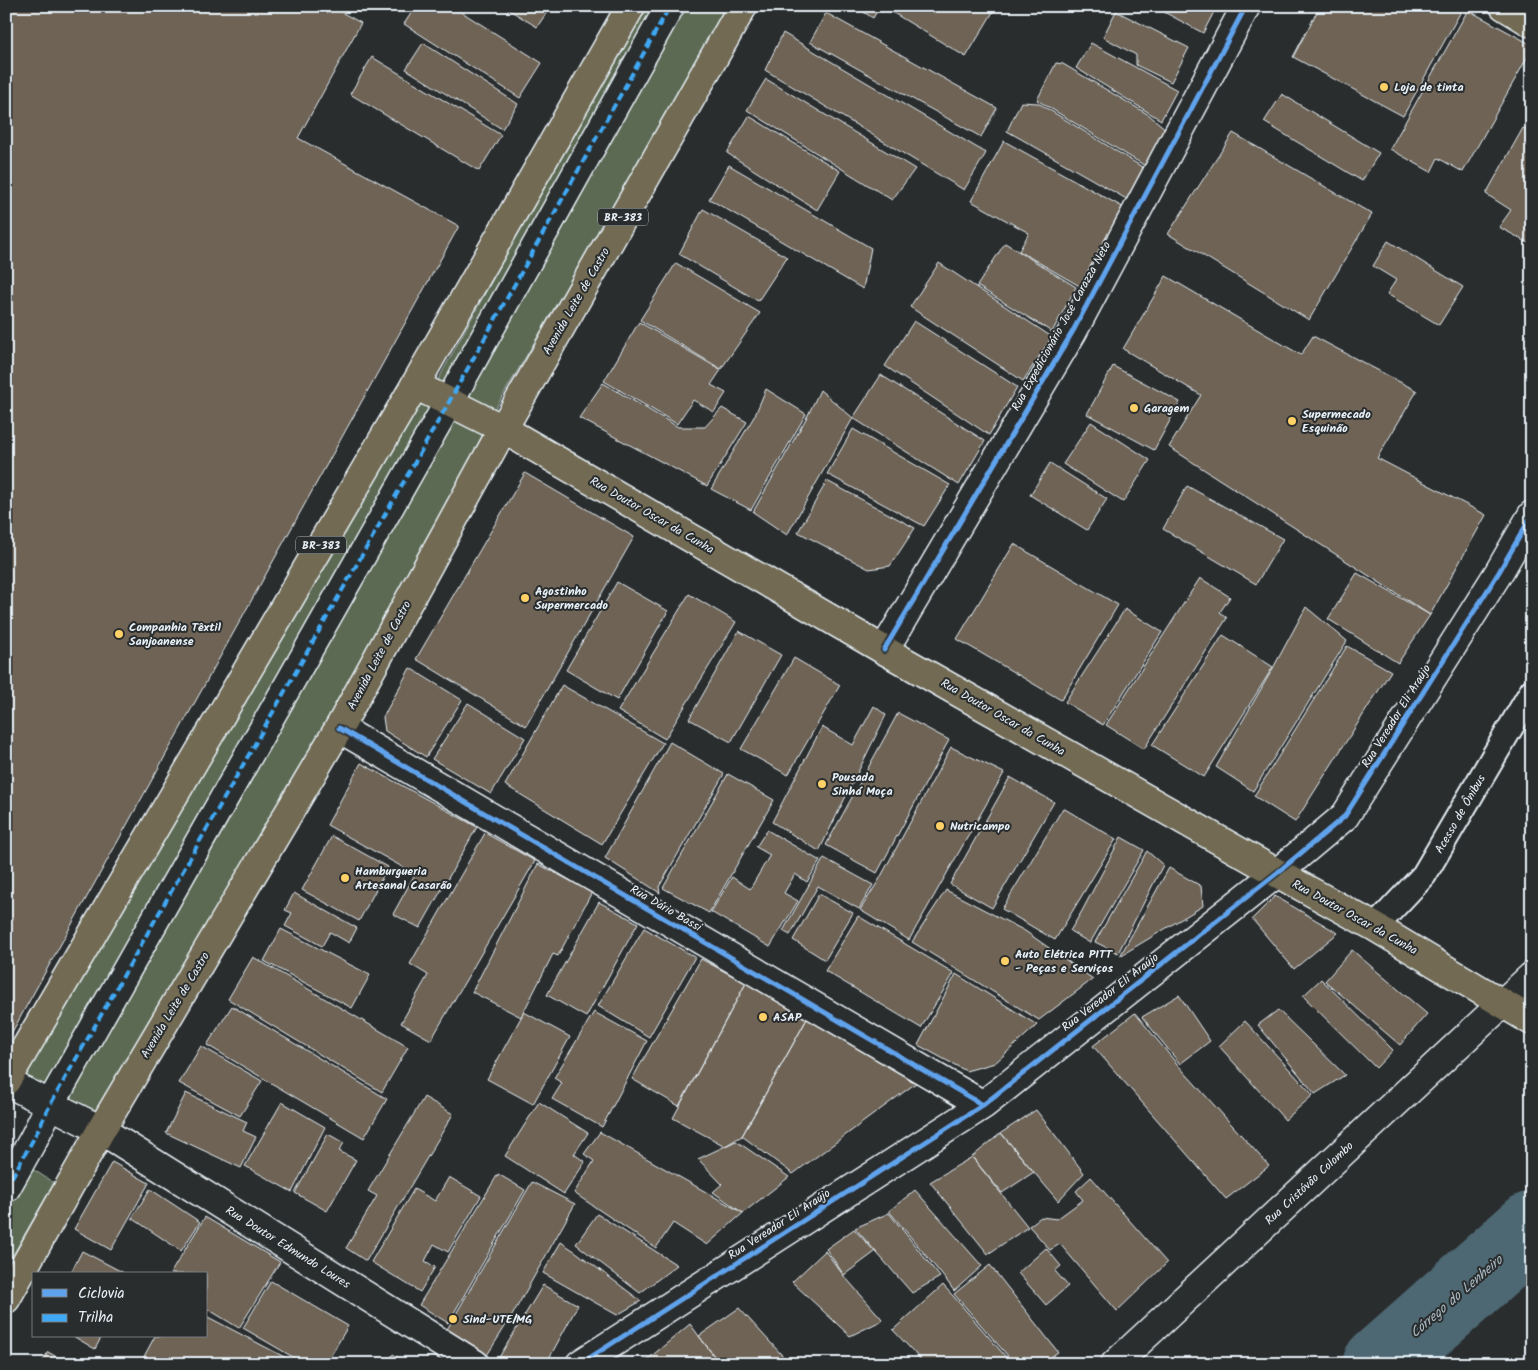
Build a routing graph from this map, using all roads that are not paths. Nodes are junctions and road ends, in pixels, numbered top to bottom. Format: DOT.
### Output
graph roads {
  1 [pos="632,6"];
  2 [pos="670,6"];
  3 [pos="743,6"];
  4 [pos="1246,6"];
  5 [pos="1504,6"];
  6 [pos="1532,23"];
  7 [pos="415,385"];
  8 [pos="449,402"];
  9 [pos="503,429"];
  10 [pos="1532,515"];
  11 [pos="884,650"];
  12 [pos="1532,691"];
  13 [pos="339,728"];
  14 [pos="1277,873"];
  15 [pos="1375,926"];
  16 [pos="1532,976"];
  17 [pos="1503,1003"];
  18 [pos="1532,1021"];
  19 [pos="6,1082"];
  20 [pos="50,1105"];
  21 [pos="983,1105"];
  22 [pos="101,1130"];
  23 [pos="6,1188"];
  24 [pos="6,1299"];
  25 [pos="475,1364"];
  26 [pos="580,1364"];
  27 [pos="1115,1364"];
  1 -- 7 [label="main road, BR-383"];
  2 -- 8 [label="street"];
  3 -- 9 [label="main road, Avenida Leite de Castro / BR-383"];
  4 -- 11 [label="street, Rua Expedicionário José Carazza Neto"];
  5 -- 6 [label="main road"];
  7 -- 8 [label="main road, Rua Doutor Oscar da Cunha"];
  7 -- 19 [label="main road, BR-383"];
  8 -- 9 [label="main road, Rua Doutor Oscar da Cunha"];
  8 -- 20 [label="street"];
  9 -- 11 [label="main road, Rua Doutor Oscar da Cunha"];
  9 -- 13 [label="main road, Avenida Leite de Castro / BR-383"];
  10 -- 14 [label="street, Rua Vereador Eli Araújo"];
  11 -- 14 [label="main road, Rua Doutor Oscar da Cunha"];
  12 -- 15 [label="lane, Acesso de Ônibus"];
  13 -- 21 [label="street, Rua Dário Bassi"];
  13 -- 22 [label="main road, Avenida Leite de Castro / BR-383"];
  14 -- 15 [label="main road, Rua Doutor Oscar da Cunha"];
  14 -- 21 [label="street, Rua Vereador Eli Araújo"];
  15 -- 17 [label="main road, Rua Doutor Oscar da Cunha"];
  16 -- 17 [label="street, Rua Cristóvão Colombo"];
  17 -- 18 [label="main road, Rua Doutor Oscar da Cunha"];
  17 -- 27 [label="street, Rua Cristóvão Colombo"];
  19 -- 20 [label="street, Rua Doutor Edmundo Loures"];
  20 -- 22 [label="street, Rua Doutor Edmundo Loures"];
  20 -- 23 [label="street"];
  21 -- 26 [label="street, Rua Vereador Eli Araújo"];
  22 -- 24 [label="main road, Avenida Leite de Castro / BR-383"];
  22 -- 25 [label="street, Rua Doutor Edmundo Loures"];
}
